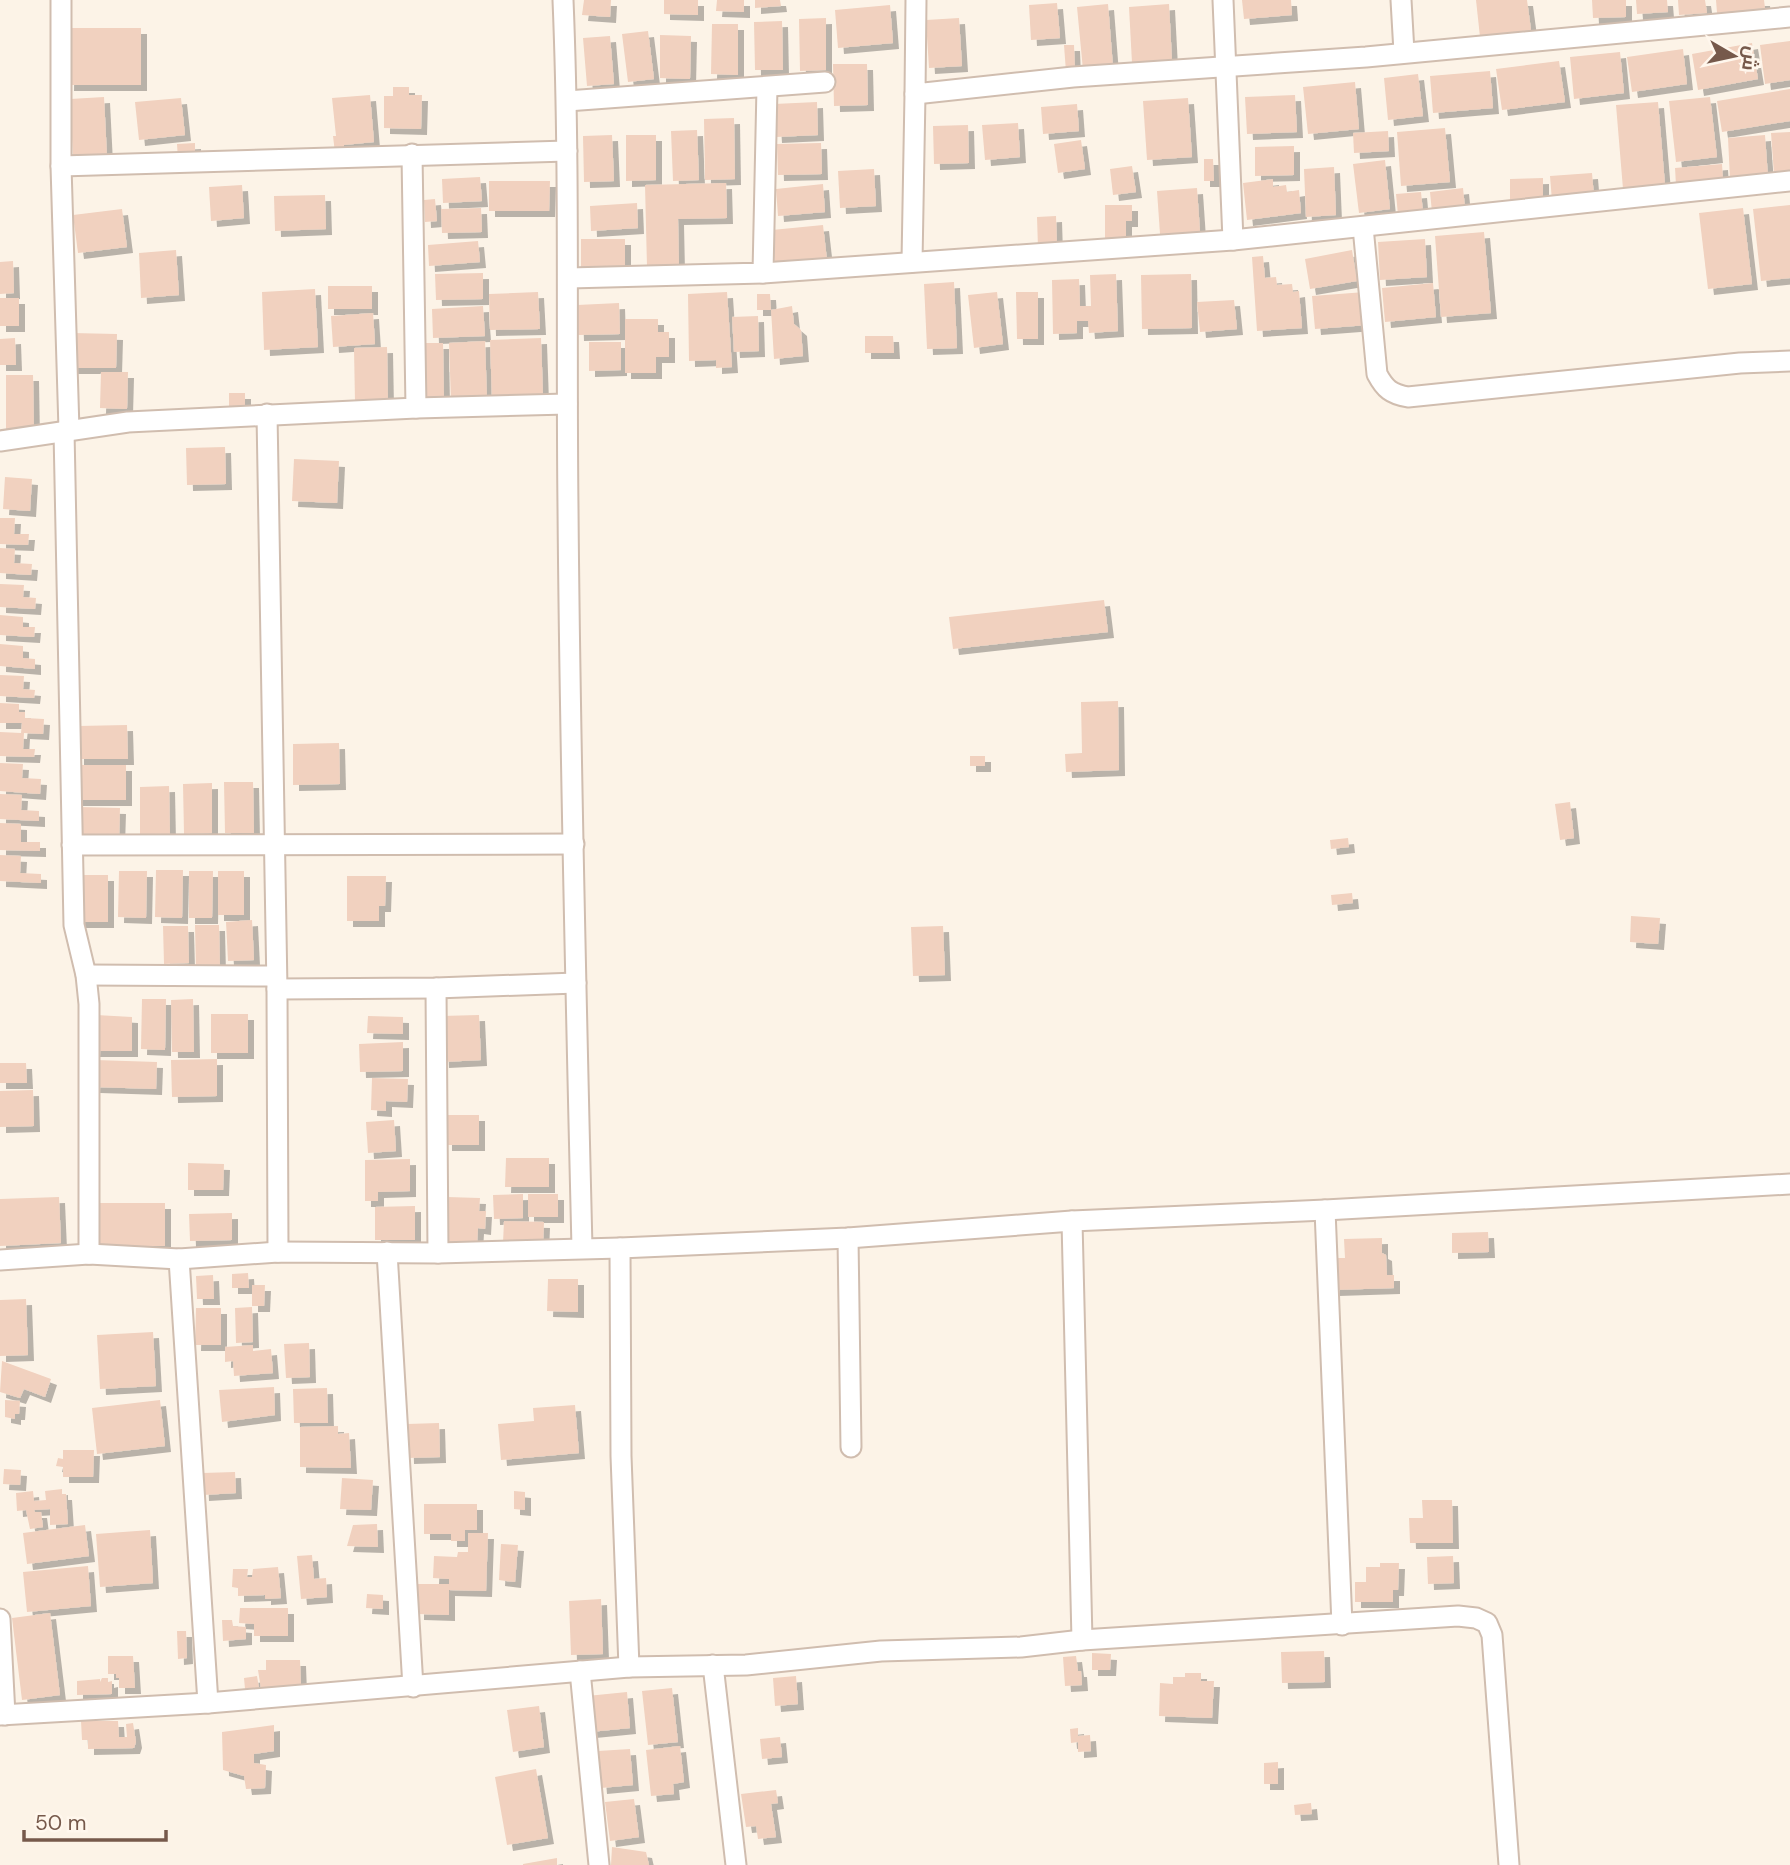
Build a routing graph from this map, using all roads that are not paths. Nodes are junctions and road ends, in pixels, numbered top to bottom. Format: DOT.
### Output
graph roads {
  1 [pos="61,0"];
  2 [pos="564,0"];
  3 [pos="916,0"];
  4 [pos="1223,0"];
  5 [pos="1401,0"];
  6 [pos="1790,17"];
  7 [pos="1404,52"];
  8 [pos="1224,66"];
  9 [pos="825,82"];
  10 [pos="767,86"];
  11 [pos="915,94"];
  12 [pos="567,102"];
  13 [pos="567,151"];
  14 [pos="412,154"];
  15 [pos="61,166"];
  16 [pos="1790,181"];
  17 [pos="1363,228"];
  18 [pos="1233,240"];
  19 [pos="912,262"];
  20 [pos="763,273"];
  21 [pos="569,278"];
  22 [pos="1790,360"];
  23 [pos="567,404"];
  24 [pos="416,408"];
  25 [pos="267,414"];
  26 [pos="67,430"];
  27 [pos="0,441"];
  28 [pos="574,844"];
  29 [pos="72,845"];
  30 [pos="274,845"];
  31 [pos="86,975"];
  32 [pos="277,982"];
  33 [pos="576,983"];
  34 [pos="436,988"];
  35 [pos="1790,1184"];
  36 [pos="1325,1210"];
  37 [pos="1072,1221"];
  38 [pos="848,1238"];
  39 [pos="582,1248"];
  40 [pos="620,1248"];
  41 [pos="278,1252"];
  42 [pos="387,1252"];
  43 [pos="438,1253"];
  44 [pos="89,1254"];
  45 [pos="179,1259"];
  46 [pos="0,1261"];
  47 [pos="850,1447"];
  48 [pos="0,1619"];
  49 [pos="1342,1625"];
  50 [pos="1082,1640"];
  51 [pos="713,1665"];
  52 [pos="629,1668"];
  53 [pos="580,1671"];
  54 [pos="413,1686"];
  55 [pos="208,1703"];
  56 [pos="3,1715"];
  57 [pos="599,1865"];
  58 [pos="736,1865"];
  59 [pos="1509,1865"];
  1 -- 15 [label="street"];
  2 -- 12 [label="street"];
  3 -- 11 [label="street"];
  4 -- 8 [label="street"];
  5 -- 7 [label="street"];
  6 -- 7 [label="street"];
  7 -- 8 [label="street"];
  8 -- 11 [label="street"];
  8 -- 18 [label="street"];
  9 -- 10 [label="street"];
  10 -- 12 [label="street"];
  10 -- 20 [label="street"];
  11 -- 19 [label="street"];
  12 -- 13 [label="street"];
  13 -- 14 [label="street"];
  13 -- 21 [label="street"];
  14 -- 15 [label="street"];
  14 -- 24 [label="street"];
  15 -- 26 [label="street"];
  16 -- 17 [label="street"];
  17 -- 18 [label="street"];
  17 -- 22 [label="street"];
  18 -- 19 [label="street"];
  19 -- 20 [label="street"];
  20 -- 21 [label="street"];
  21 -- 23 [label="street"];
  23 -- 24 [label="street"];
  23 -- 28 [label="street"];
  24 -- 25 [label="street"];
  25 -- 26 [label="street"];
  25 -- 30 [label="street"];
  26 -- 27 [label="street"];
  26 -- 29 [label="street"];
  28 -- 30 [label="street"];
  28 -- 33 [label="street"];
  29 -- 30 [label="street"];
  29 -- 31 [label="street"];
  30 -- 32 [label="street"];
  31 -- 32 [label="street"];
  31 -- 44 [label="street"];
  32 -- 34 [label="street"];
  32 -- 41 [label="street"];
  33 -- 34 [label="street"];
  33 -- 39 [label="street"];
  34 -- 43 [label="street"];
  35 -- 36 [label="street"];
  36 -- 37 [label="street"];
  36 -- 49 [label="street"];
  37 -- 38 [label="street"];
  37 -- 50 [label="street"];
  38 -- 40 [label="street"];
  38 -- 47 [label="street"];
  39 -- 40 [label="street"];
  39 -- 43 [label="street"];
  40 -- 52 [label="street"];
  41 -- 42 [label="street"];
  41 -- 45 [label="street"];
  42 -- 43 [label="street"];
  42 -- 54 [label="street"];
  44 -- 45 [label="street"];
  44 -- 46 [label="street"];
  45 -- 55 [label="street"];
  48 -- 56 [label="street"];
  49 -- 50 [label="street"];
  49 -- 59 [label="street"];
  50 -- 51 [label="street"];
  51 -- 52 [label="street"];
  51 -- 58 [label="street"];
  52 -- 53 [label="street"];
  53 -- 54 [label="street"];
  53 -- 57 [label="street"];
  54 -- 55 [label="street"];
  55 -- 56 [label="street"];
}
